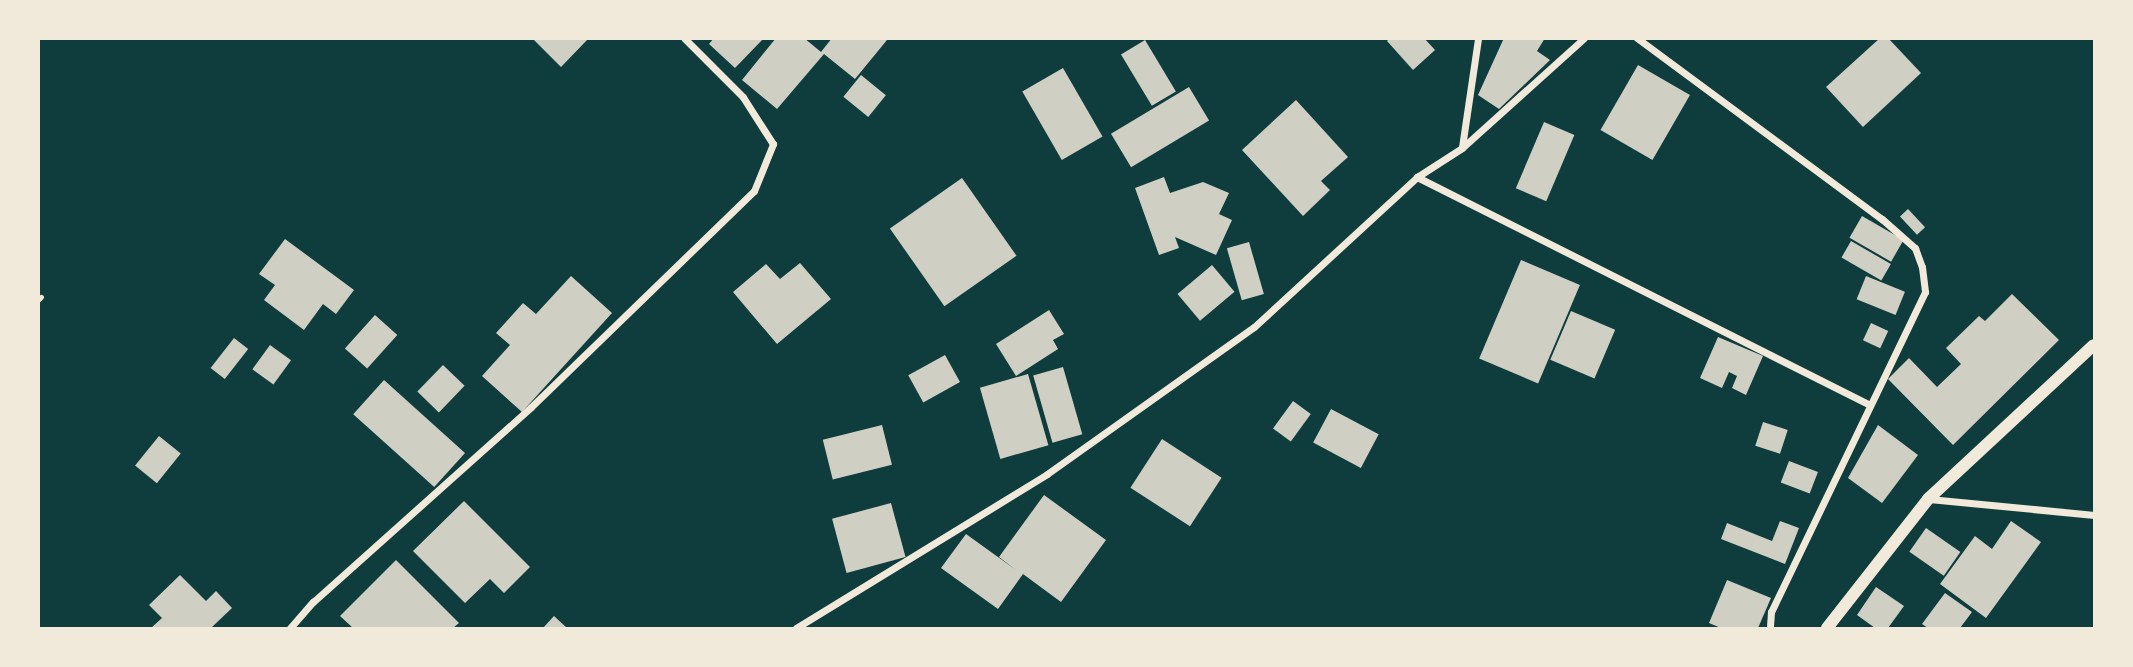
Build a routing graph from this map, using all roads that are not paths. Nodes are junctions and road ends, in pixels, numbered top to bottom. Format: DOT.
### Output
graph roads {
  1 [pos="684,38"];
  2 [pos="1478,38"];
  3 [pos="1584,38"];
  4 [pos="1637,38"];
  5 [pos="1462,148"];
  6 [pos="1417,177"];
  7 [pos="2095,345"];
  8 [pos="1870,404"];
  9 [pos="1928,499"];
  10 [pos="2095,515"];
  11 [pos="290,628"];
  12 [pos="796,628"];
  13 [pos="1770,628"];
  14 [pos="1827,628"];
  1 -- 11 [label="street"];
  2 -- 5 [label="street"];
  3 -- 5 [label="street"];
  4 -- 8 [label="street"];
  5 -- 6 [label="street"];
  6 -- 8 [label="street"];
  6 -- 12 [label="street"];
  7 -- 9 [label="street"];
  8 -- 13 [label="street"];
  9 -- 10 [label="street"];
  9 -- 14 [label="street"];
}
